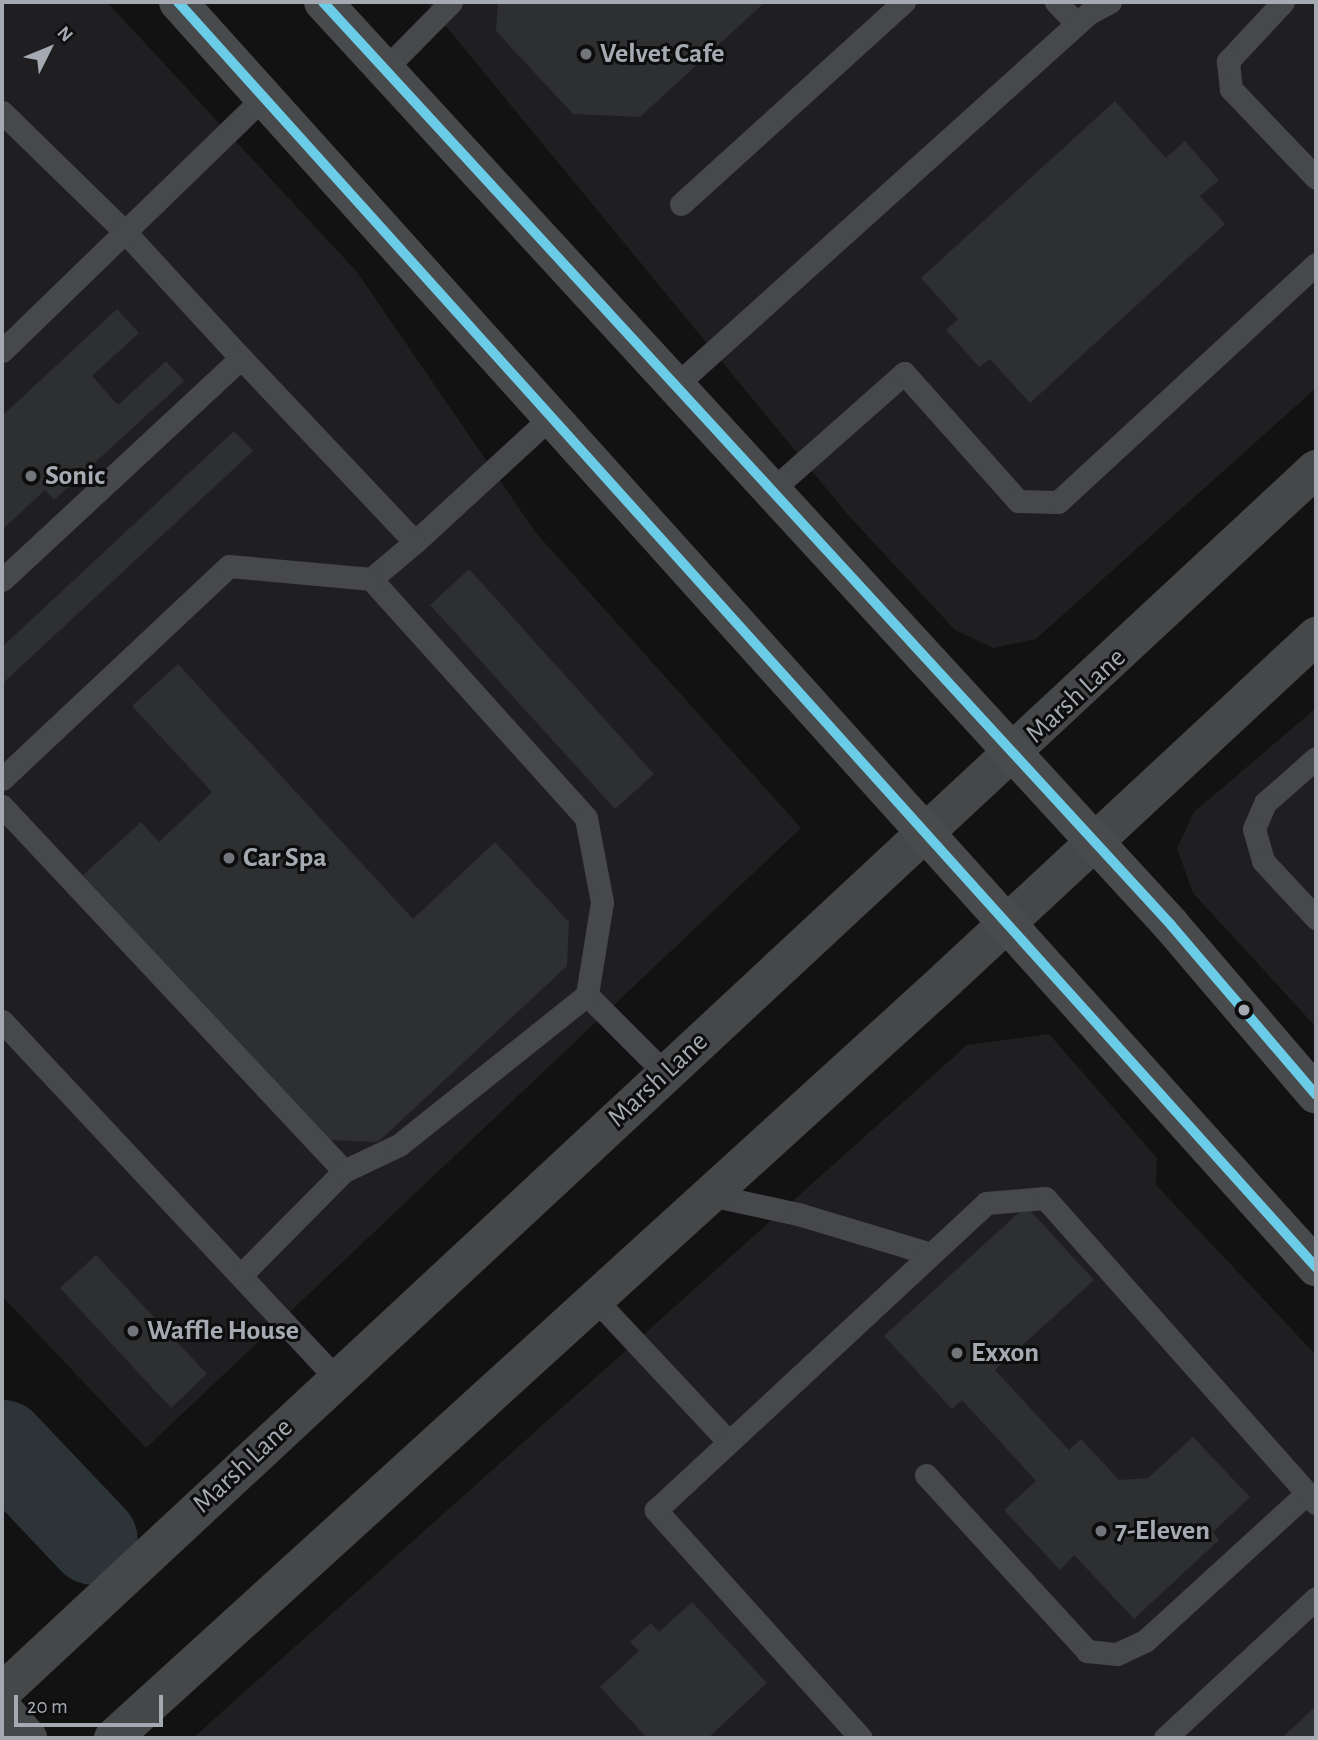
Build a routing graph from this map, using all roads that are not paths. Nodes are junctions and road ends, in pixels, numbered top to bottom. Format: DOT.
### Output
graph roads {
  1 [pos="178,2"];
  2 [pos="323,2"];
  3 [pos="451,2"];
  4 [pos="904,2"];
  5 [pos="1056,2"];
  6 [pos="1110,2"];
  7 [pos="1283,2"];
  8 [pos="1077,24"];
  9 [pos="385,69"];
  10 [pos="264,97"];
  11 [pos="2,112"];
  12 [pos="1316,178"];
  13 [pos="681,204"];
  14 [pos="125,232"];
  15 [pos="1316,264"];
  16 [pos="2,351"];
  17 [pos="241,358"];
  18 [pos="676,385"];
  19 [pos="551,417"];
  20 [pos="1316,470"];
  21 [pos="773,489"];
  22 [pos="415,542"];
  23 [pos="371,579"];
  24 [pos="2,580"];
  25 [pos="1316,636"];
  26 [pos="1013,755"];
  27 [pos="1316,758"];
  28 [pos="2,779"];
  29 [pos="2,806"];
  30 [pos="924,833"];
  31 [pos="1092,841"];
  32 [pos="1316,918"];
  33 [pos="1006,925"];
  34 [pos="587,995"];
  35 [pos="2,1021"];
  36 [pos="665,1073"];
  37 [pos="1316,1095"];
  38 [pos="344,1171"];
  39 [pos="710,1195"];
  40 [pos="931,1254"];
  41 [pos="1316,1267"];
  42 [pos="241,1275"];
  43 [pos="595,1299"];
  44 [pos="337,1378"];
  45 [pos="729,1442"];
  46 [pos="926,1475"];
  47 [pos="1312,1498"];
  48 [pos="1316,1598"];
  49 [pos="2,1692"];
  50 [pos="2,1709"];
  51 [pos="28,1738"];
  52 [pos="113,1738"];
  53 [pos="861,1738"];
  54 [pos="1165,1738"];
  1 -- 10 [label="main road"];
  2 -- 9 [label="main road"];
  3 -- 9 [label="lane"];
  4 -- 13 [label="lane"];
  5 -- 8 [label="lane"];
  6 -- 8 [label="lane"];
  7 -- 12 [label="lane"];
  8 -- 18 [label="lane"];
  9 -- 18 [label="main road"];
  10 -- 14 [label="lane"];
  10 -- 19 [label="main road"];
  11 -- 14 [label="lane"];
  14 -- 16 [label="lane"];
  14 -- 17 [label="lane"];
  15 -- 21 [label="lane"];
  17 -- 22 [label="lane"];
  17 -- 24 [label="lane"];
  18 -- 21 [label="main road"];
  19 -- 22 [label="lane"];
  19 -- 30 [label="main road"];
  20 -- 26 [label="main road, Marsh Lane"];
  21 -- 26 [label="main road"];
  22 -- 23 [label="lane"];
  23 -- 28 [label="lane"];
  23 -- 34 [label="lane"];
  25 -- 31 [label="main road"];
  26 -- 30 [label="main road, Marsh Lane"];
  26 -- 31 [label="main road"];
  27 -- 32 [label="lane"];
  29 -- 38 [label="lane"];
  30 -- 33 [label="main road"];
  30 -- 36 [label="main road, Marsh Lane"];
  31 -- 33 [label="main road"];
  31 -- 37 [label="main road"];
  33 -- 39 [label="main road"];
  33 -- 41 [label="main road"];
  34 -- 36 [label="lane"];
  34 -- 38 [label="lane"];
  35 -- 42 [label="lane"];
  36 -- 44 [label="main road, Marsh Lane"];
  38 -- 42 [label="lane"];
  39 -- 40 [label="lane"];
  39 -- 43 [label="main road"];
  40 -- 45 [label="lane"];
  40 -- 47 [label="lane"];
  42 -- 44 [label="lane"];
  43 -- 45 [label="lane"];
  43 -- 52 [label="main road"];
  44 -- 49 [label="main road, Marsh Lane"];
  45 -- 53 [label="lane"];
  46 -- 47 [label="lane"];
  48 -- 54 [label="lane"];
  50 -- 51 [label="main road"];
}
